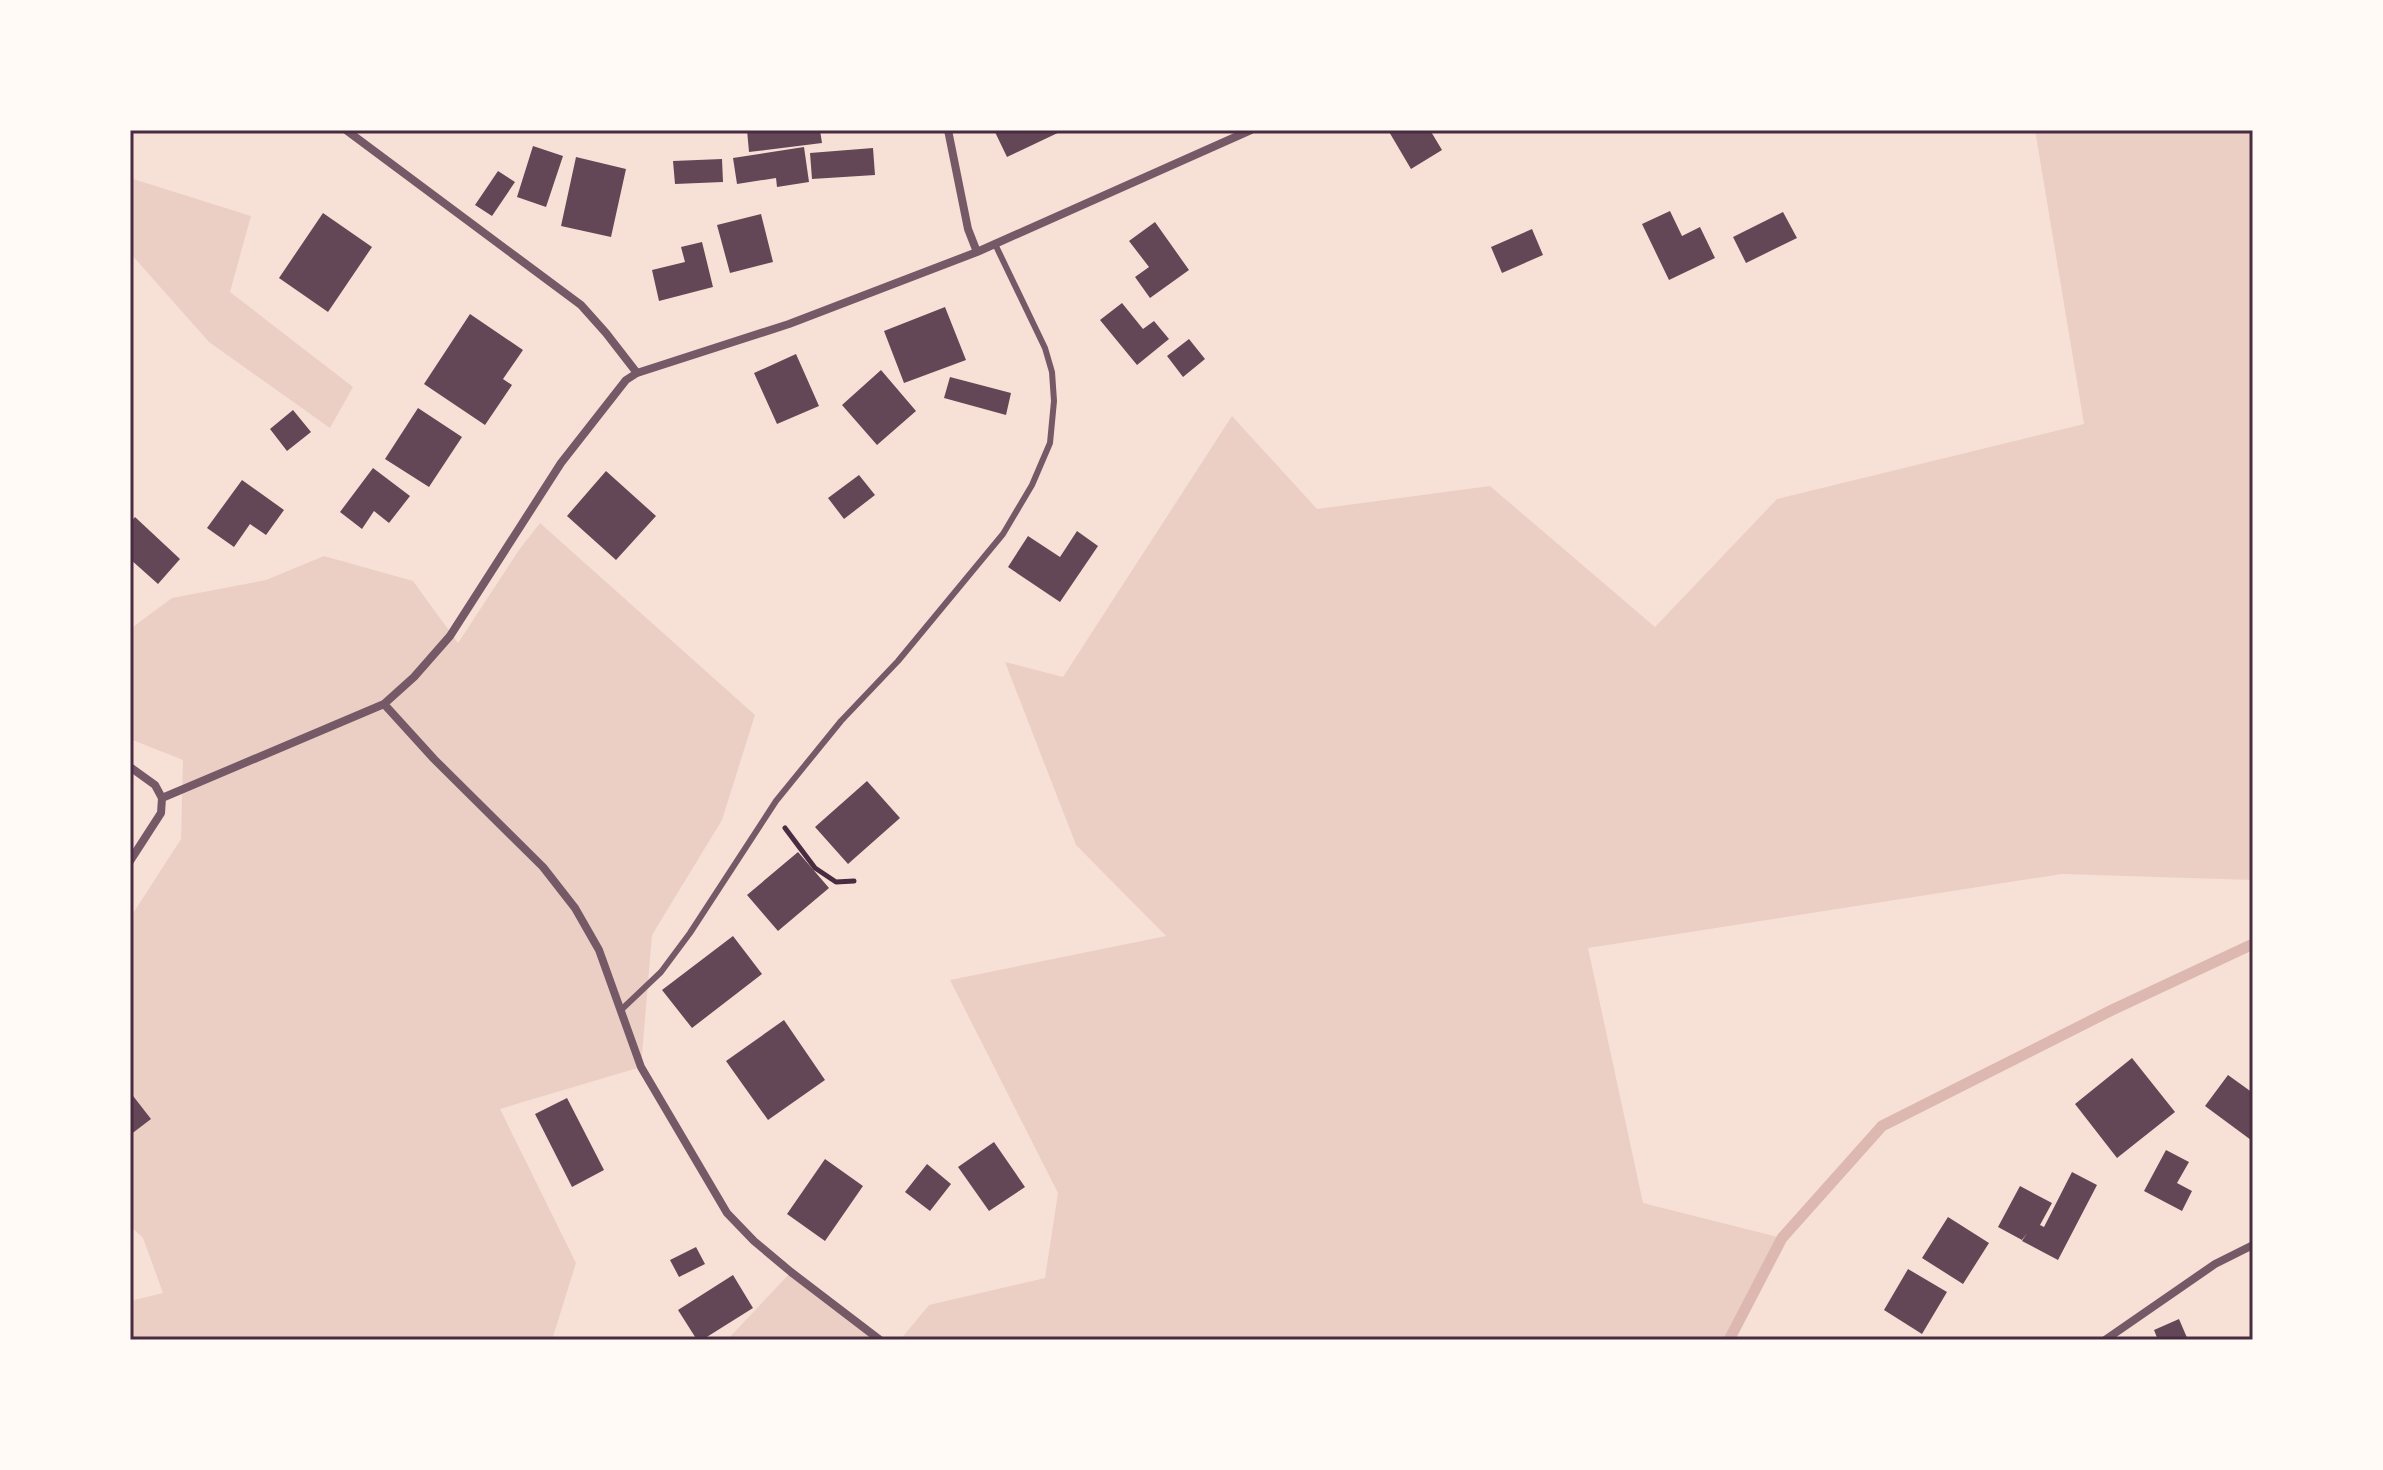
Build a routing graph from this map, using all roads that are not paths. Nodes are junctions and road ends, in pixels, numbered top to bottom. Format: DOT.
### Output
graph roads {
  1 [pos="346,130"];
  2 [pos="948,130"];
  3 [pos="1251,130"];
  4 [pos="995,244"];
  5 [pos="977,252"];
  6 [pos="637,373"];
  7 [pos="384,704"];
  8 [pos="130,767"];
  9 [pos="162,798"];
  10 [pos="130,861"];
  11 [pos="621,1010"];
  12 [pos="2253,1245"];
  13 [pos="880,1340"];
  14 [pos="2105,1340"];
  1 -- 6 [label="street"];
  2 -- 5 [label="street"];
  3 -- 4 [label="street"];
  4 -- 5 [label="street"];
  4 -- 11 [label="lane"];
  5 -- 6 [label="street"];
  6 -- 7 [label="street"];
  7 -- 9 [label="street"];
  7 -- 11 [label="street"];
  8 -- 9 [label="street"];
  9 -- 10 [label="street"];
  11 -- 13 [label="street"];
  12 -- 14 [label="street"];
}
